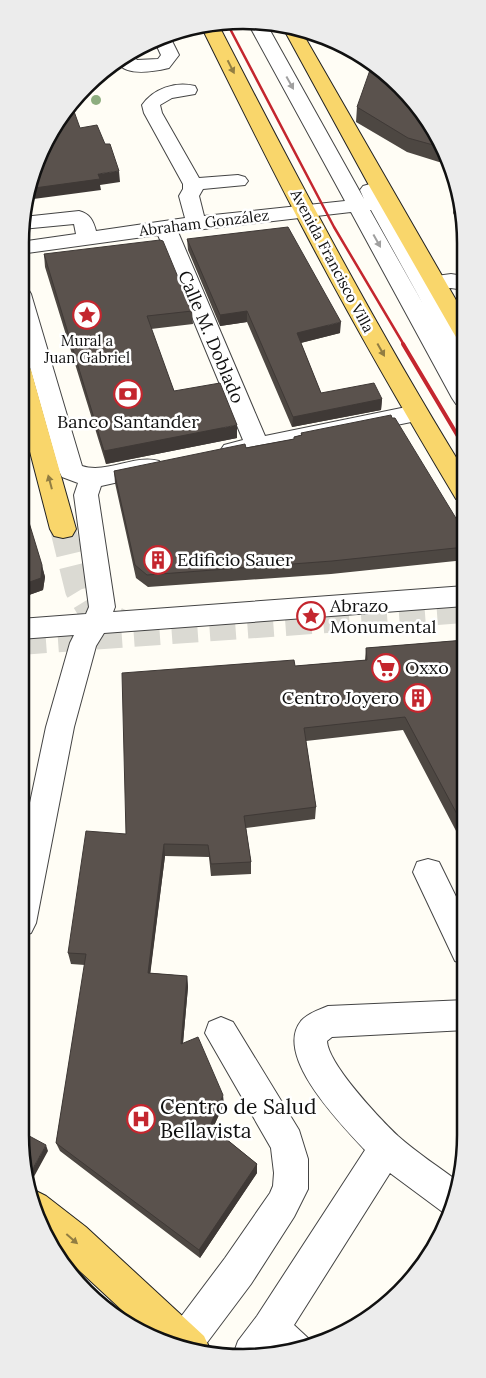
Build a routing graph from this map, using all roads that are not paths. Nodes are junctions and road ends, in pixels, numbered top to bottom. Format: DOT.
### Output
graph roads {
  1 [pos="260,29"];
  2 [pos="212,31"];
  3 [pos="283,33"];
  4 [pos="294,35"];
  5 [pos="165,43"];
  6 [pos="127,63"];
  7 [pos="188,90"];
  8 [pos="238,181"];
  9 [pos="193,184"];
  10 [pos="383,203"];
  11 [pos="357,206"];
  12 [pos="304,210"];
  13 [pos="30,222"];
  14 [pos="196,223"];
  15 [pos="166,228"];
  16 [pos="88,238"];
  17 [pos="29,247"];
  18 [pos="436,282"];
  19 [pos="457,282"];
  20 [pos="457,320"];
  21 [pos="29,326"];
  22 [pos="457,345"];
  23 [pos="457,385"];
  24 [pos="29,403"];
  25 [pos="416,413"];
  26 [pos="257,446"];
  27 [pos="210,455"];
  28 [pos="172,462"];
  29 [pos="96,477"];
  30 [pos="457,480"];
  31 [pos="63,529"];
  32 [pos="457,597"];
  33 [pos="96,624"];
  34 [pos="29,628"];
  35 [pos="428,872"];
  36 [pos="29,879"];
  37 [pos="457,932"];
  38 [pos="457,1015"];
  39 [pos="221,1032"];
  40 [pos="386,1148"];
  41 [pos="448,1196"];
  42 [pos="45,1217"];
  43 [pos="180,1340"];
  44 [pos="189,1342"];
  45 [pos="272,1345"];
  1 -- 11 [label="street, one-way"];
  2 -- 12 [label="main road, Avenida Francisco Villa, one-way"];
  3 -- 10 [label="street"];
  4 -- 10 [label="main road"];
  5 -- 6 [label="street"];
  7 -- 9 [label="street"];
  8 -- 9 [label="street"];
  9 -- 14 [label="street"];
  10 -- 11 [label="street, Abraham González"];
  10 -- 18 [label="main road"];
  10 -- 22 [label="street"];
  11 -- 12 [label="street, Abraham González"];
  11 -- 23 [label="street, one-way"];
  12 -- 14 [label="street, Abraham González"];
  12 -- 25 [label="main road, Avenida Francisco Villa, one-way"];
  13 -- 16 [label="street"];
  14 -- 15 [label="street, Abraham González"];
  15 -- 16 [label="street, Abraham González"];
  15 -- 26 [label="street, Calle M. Doblado"];
  16 -- 17 [label="street, Abraham González"];
  18 -- 19 [label="street"];
  18 -- 20 [label="main road"];
  21 -- 29 [label="street"];
  31 -- 24 [label="main road, one-way"];
  25 -- 26 [label="street"];
  25 -- 30 [label="main road, Avenida Francisco Villa"];
  26 -- 27 [label="street"];
  28 -- 29 [label="street"];
  29 -- 33 [label="street"];
  32 -- 33 [label="street"];
  33 -- 34 [label="street"];
  33 -- 36 [label="street"];
  35 -- 37 [label="street"];
  38 -- 40 [label="street"];
  39 -- 44 [label="street"];
  40 -- 41 [label="street"];
  40 -- 45 [label="street"];
  42 -- 43 [label="main road, one-way"];
}
